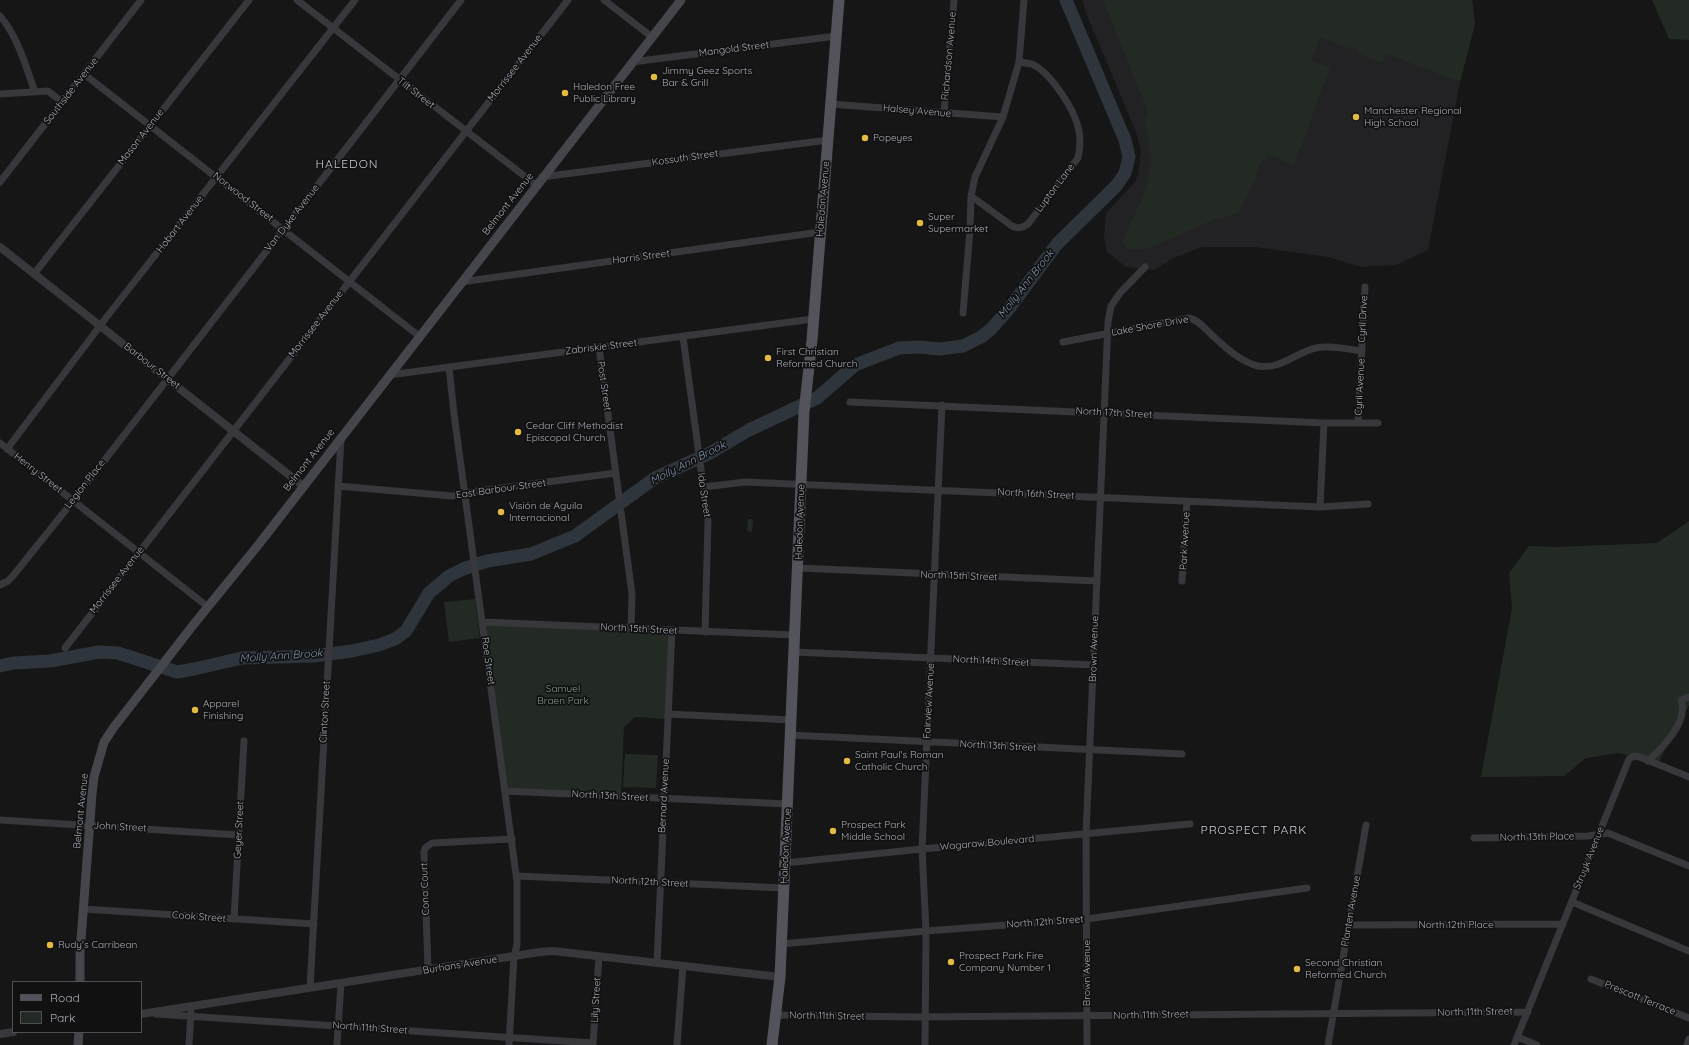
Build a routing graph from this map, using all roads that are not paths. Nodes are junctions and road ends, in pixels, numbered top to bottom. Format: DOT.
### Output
graph roads {
  1 [pos="141,0"];
  2 [pos="248,0"];
  3 [pos="297,0"];
  4 [pos="355,0"];
  5 [pos="461,0"];
  6 [pos="568,0"];
  7 [pos="604,0"];
  8 [pos="681,0"];
  9 [pos="839,0"];
  10 [pos="954,0"];
  11 [pos="1024,0"];
  12 [pos="0,16"];
  13 [pos="333,28"];
  14 [pos="836,36"];
  15 [pos="652,37"];
  16 [pos="632,62"];
  17 [pos="1019,62"];
  18 [pos="84,74"];
  19 [pos="399,79"];
  20 [pos="34,92"];
  21 [pos="0,94"];
  22 [pos="62,102"];
  23 [pos="830,104"];
  24 [pos="944,113"];
  25 [pos="1003,117"];
  26 [pos="150,125"];
  27 [pos="466,131"];
  28 [pos="828,140"];
  29 [pos="217,177"];
  30 [pos="542,177"];
  31 [pos="0,182"];
  32 [pos="536,185"];
  33 [pos="971,196"];
  34 [pos="284,229"];
  35 [pos="820,232"];
  36 [pos="0,247"];
  37 [pos="1145,267"];
  38 [pos="34,274"];
  39 [pos="349,281"];
  40 [pos="461,282"];
  41 [pos="1365,287"];
  42 [pos="963,313"];
  43 [pos="814,319"];
  44 [pos="100,326"];
  45 [pos="1108,333"];
  46 [pos="419,336"];
  47 [pos="683,336"];
  48 [pos="1063,342"];
  49 [pos="599,347"];
  50 [pos="1362,350"];
  51 [pos="449,367"];
  52 [pos="389,375"];
  53 [pos="167,378"];
  54 [pos="850,402"];
  55 [pos="942,405"];
  56 [pos="1104,413"];
  57 [pos="1324,423"];
  58 [pos="1358,423"];
  59 [pos="1378,424"];
  60 [pos="233,430"];
  61 [pos="341,437"];
  62 [pos="0,443"];
  63 [pos="7,449"];
  64 [pos="616,473"];
  65 [pos="801,484"];
  66 [pos="303,486"];
  67 [pos="338,486"];
  68 [pos="704,487"];
  69 [pos="938,489"];
  70 [pos="465,494"];
  71 [pos="619,497"];
  72 [pos="1101,498"];
  73 [pos="73,501"];
  74 [pos="1187,501"];
  75 [pos="1368,504"];
  76 [pos="1320,507"];
  77 [pos="621,512"];
  78 [pos="139,552"];
  79 [pos="798,568"];
  80 [pos="935,574"];
  81 [pos="1097,581"];
  82 [pos="1182,581"];
  83 [pos="0,585"];
  84 [pos="208,607"];
  85 [pos="483,622"];
  86 [pos="631,628"];
  87 [pos="672,630"];
  88 [pos="705,632"];
  89 [pos="794,635"];
  90 [pos="65,648"];
  91 [pos="794,652"];
  92 [pos="931,658"];
  93 [pos="1093,666"];
  94 [pos="1689,697"];
  95 [pos="668,714"];
  96 [pos="791,720"];
  97 [pos="790,735"];
  98 [pos="244,741"];
  99 [pos="927,742"];
  100 [pos="1089,750"];
  101 [pos="1182,754"];
  102 [pos="1648,761"];
  103 [pos="1689,777"];
  104 [pos="505,791"];
  105 [pos="664,799"];
  106 [pos="788,804"];
  107 [pos="0,820"];
  108 [pos="1190,824"];
  109 [pos="1366,825"];
  110 [pos="90,826"];
  111 [pos="1086,834"];
  112 [pos="1599,834"];
  113 [pos="239,835"];
  114 [pos="1474,838"];
  115 [pos="512,839"];
  116 [pos="922,849"];
  117 [pos="785,863"];
  118 [pos="1689,866"];
  119 [pos="517,876"];
  120 [pos="660,882"];
  121 [pos="784,888"];
  122 [pos="1307,888"];
  123 [pos="1572,902"];
  124 [pos="84,909"];
  125 [pos="234,919"];
  126 [pos="1087,919"];
  127 [pos="314,924"];
  128 [pos="1563,924"];
  129 [pos="1349,925"];
  130 [pos="926,931"];
  131 [pos="781,944"];
  132 [pos="1689,951"];
  133 [pos="514,956"];
  134 [pos="599,956"];
  135 [pos="657,962"];
  136 [pos="683,966"];
  137 [pos="428,970"];
  138 [pos="780,977"];
  139 [pos="1591,979"];
  140 [pos="80,981"];
  141 [pos="340,983"];
  142 [pos="310,987"];
  143 [pos="191,1006"];
  144 [pos="1528,1012"];
  145 [pos="144,1013"];
  146 [pos="1334,1013"];
  147 [pos="774,1015"];
  148 [pos="191,1016"];
  149 [pos="1087,1016"];
  150 [pos="925,1017"];
  151 [pos="1689,1018"];
  152 [pos="338,1026"];
  153 [pos="12,1032"];
  154 [pos="79,1033"];
  155 [pos="0,1034"];
  156 [pos="1517,1037"];
  157 [pos="1689,1039"];
  158 [pos="509,1041"];
  159 [pos="593,1044"];
  160 [pos="78,1045"];
  161 [pos="189,1045"];
  162 [pos="337,1045"];
  163 [pos="677,1045"];
  164 [pos="772,1045"];
  165 [pos="925,1045"];
  166 [pos="1088,1045"];
  167 [pos="1328,1045"];
  168 [pos="1514,1045"];
  169 [pos="1537,1045"];
  170 [pos="1686,1045"];
  1 -- 18 [label="street, Southside Avenue"];
  2 -- 26 [label="street, Mason Avenue"];
  3 -- 13 [label="street, Tilt Street"];
  4 -- 13 [label="street, Hobart Avenue"];
  5 -- 19 [label="street, Van Dyke Avenue"];
  6 -- 27 [label="street, Morrissee Avenue"];
  7 -- 15 [label="street"];
  8 -- 15 [label="main road, Belmont Avenue"];
  9 -- 14 [label="main road, Haledon Avenue"];
  10 -- 24 [label="street, Richardson Avenue"];
  11 -- 17 [label="street"];
  12 -- 20 [label="street"];
  13 -- 19 [label="street, Tilt Street"];
  13 -- 29 [label="street, Hobart Avenue"];
  14 -- 16 [label="street, Mangold Street"];
  14 -- 23 [label="main road, Haledon Avenue"];
  15 -- 16 [label="main road, Belmont Avenue"];
  16 -- 30 [label="main road, Belmont Avenue"];
  17 -- 25 [label="street"];
  17 -- 33 [label="street, Lupton Lane"];
  18 -- 22 [label="street, Southside Avenue"];
  18 -- 26 [label="street, Norwood Street"];
  19 -- 27 [label="street, Tilt Street"];
  19 -- 34 [label="street, Van Dyke Avenue"];
  20 -- 21 [label="street"];
  20 -- 22 [label="street"];
  22 -- 31 [label="street, Southside Avenue"];
  23 -- 24 [label="street, Halsey Avenue"];
  23 -- 28 [label="main road, Haledon Avenue"];
  24 -- 25 [label="street, Halsey Avenue"];
  25 -- 33 [label="street"];
  26 -- 29 [label="street, Norwood Street"];
  26 -- 38 [label="street, Mason Avenue"];
  27 -- 32 [label="street, Tilt Street"];
  27 -- 39 [label="street, Morrissee Avenue"];
  28 -- 30 [label="street, Kossuth Street"];
  28 -- 35 [label="main road, Haledon Avenue"];
  29 -- 34 [label="street, Norwood Street"];
  29 -- 44 [label="street, Hobart Avenue"];
  30 -- 32 [label="main road, Belmont Avenue"];
  32 -- 40 [label="main road, Belmont Avenue"];
  33 -- 42 [label="street"];
  34 -- 39 [label="street, Norwood Street"];
  34 -- 53 [label="street, Van Dyke Avenue"];
  35 -- 40 [label="street, Harris Street"];
  35 -- 43 [label="main road, Haledon Avenue"];
  36 -- 38 [label="street, Barbour Street"];
  37 -- 45 [label="street, Brown Avenue"];
  38 -- 44 [label="street, Barbour Street"];
  39 -- 46 [label="street, Norwood Street"];
  39 -- 60 [label="street, Morrissee Avenue"];
  40 -- 46 [label="main road, Belmont Avenue"];
  41 -- 50 [label="street, Cyril Drive"];
  43 -- 47 [label="street, Zabriskie Street"];
  43 -- 65 [label="main road, Haledon Avenue"];
  44 -- 53 [label="street, Barbour Street"];
  44 -- 63 [label="street, Hobart Avenue"];
  45 -- 48 [label="street, Lake Shore Drive"];
  45 -- 50 [label="street, Lake Shore Drive"];
  45 -- 56 [label="street, Brown Avenue"];
  46 -- 52 [label="main road, Belmont Avenue"];
  47 -- 49 [label="street, Zabriskie Street"];
  47 -- 68 [label="street, Ida Street"];
  49 -- 51 [label="street, Zabriskie Street"];
  49 -- 64 [label="street, Post Street"];
  50 -- 58 [label="street, Cyril Avenue"];
  51 -- 52 [label="street, Zabriskie Street"];
  51 -- 70 [label="street, Roe Street"];
  52 -- 61 [label="main road, Belmont Avenue"];
  53 -- 60 [label="street, Barbour Street"];
  53 -- 73 [label="street, Legion Place"];
  54 -- 55 [label="street, North 17th Street"];
  55 -- 56 [label="street, North 17th Street"];
  55 -- 69 [label="street, Fairview Avenue"];
  56 -- 57 [label="street, North 17th Street"];
  56 -- 72 [label="street, Brown Avenue"];
  57 -- 58 [label="street, North 17th Street"];
  57 -- 76 [label="street"];
  58 -- 59 [label="street, North 17th Street"];
  60 -- 66 [label="street, Barbour Street"];
  60 -- 78 [label="street, Morrissee Avenue"];
  61 -- 66 [label="main road, Belmont Avenue"];
  61 -- 67 [label="street, Clinton Street"];
  62 -- 63 [label="street, Henry Street"];
  63 -- 73 [label="street, Henry Street"];
  64 -- 70 [label="street, East Barbour Street"];
  64 -- 71 [label="street, Post Street"];
  65 -- 68 [label="street, North 16th Street"];
  65 -- 69 [label="street, North 16th Street"];
  65 -- 79 [label="main road, Haledon Avenue"];
  66 -- 84 [label="main road, Belmont Avenue"];
  67 -- 70 [label="street, East Barbour Street"];
  67 -- 127 [label="street, Clinton Street"];
  68 -- 88 [label="street, Ida Street"];
  69 -- 72 [label="street, North 16th Street"];
  69 -- 80 [label="street, Fairview Avenue"];
  70 -- 85 [label="street, Roe Street"];
  72 -- 74 [label="street, North 16th Street"];
  72 -- 81 [label="street, Brown Avenue"];
  73 -- 78 [label="street, Henry Street"];
  73 -- 83 [label="street, Legion Place"];
  74 -- 76 [label="street, North 16th Street"];
  74 -- 82 [label="street, Park Avenue"];
  75 -- 76 [label="street, North 16th Street"];
  77 -- 86 [label="street"];
  78 -- 84 [label="street, Henry Street"];
  78 -- 90 [label="street, Morrissee Avenue"];
  79 -- 80 [label="street, North 15th Street"];
  79 -- 89 [label="main road, Haledon Avenue"];
  80 -- 81 [label="street, North 15th Street"];
  80 -- 92 [label="street, Fairview Avenue"];
  81 -- 93 [label="street, Brown Avenue"];
  84 -- 110 [label="main road, Belmont Avenue"];
  85 -- 86 [label="street, North 15th Street"];
  85 -- 104 [label="street, Roe Street"];
  86 -- 87 [label="street, North 15th Street"];
  87 -- 88 [label="street, North 15th Street"];
  87 -- 95 [label="street, Bernard Avenue"];
  88 -- 89 [label="street, North 15th Street"];
  89 -- 91 [label="main road, Haledon Avenue"];
  91 -- 92 [label="street, North 14th Street"];
  91 -- 96 [label="main road, Haledon Avenue"];
  92 -- 93 [label="street, North 14th Street"];
  92 -- 99 [label="street, Fairview Avenue"];
  93 -- 100 [label="street, Brown Avenue"];
  94 -- 102 [label="street"];
  95 -- 96 [label="street"];
  95 -- 105 [label="street, Bernard Avenue"];
  96 -- 97 [label="main road, Haledon Avenue"];
  97 -- 99 [label="street, North 13th Street"];
  97 -- 106 [label="main road, Haledon Avenue"];
  98 -- 113 [label="street, Geyer Street"];
  99 -- 100 [label="street, North 13th Street"];
  99 -- 116 [label="street, Fairview Avenue"];
  100 -- 101 [label="street, North 13th Street"];
  100 -- 111 [label="street, Brown Avenue"];
  102 -- 103 [label="street"];
  102 -- 112 [label="street, Struyk Avenue"];
  104 -- 105 [label="street, North 13th Street"];
  104 -- 115 [label="street, Roe Street"];
  105 -- 106 [label="street, North 13th Street"];
  105 -- 120 [label="street, Bernard Avenue"];
  106 -- 117 [label="main road, Haledon Avenue"];
  107 -- 110 [label="street, John Street"];
  108 -- 111 [label="street, Wagaraw Boulevard"];
  109 -- 129 [label="street, Planten Avenue"];
  110 -- 113 [label="street, John Street"];
  110 -- 124 [label="main road, Belmont Avenue"];
  111 -- 116 [label="street, Wagaraw Boulevard"];
  111 -- 126 [label="street, Brown Avenue"];
  112 -- 114 [label="street, North 13th Place"];
  112 -- 118 [label="street, North 13th Place"];
  112 -- 123 [label="street, Struyk Avenue"];
  113 -- 125 [label="street, Geyer Street"];
  115 -- 119 [label="street, Roe Street"];
  115 -- 137 [label="street, Cona Court"];
  116 -- 117 [label="street, Wagaraw Boulevard"];
  116 -- 130 [label="street, Fairview Avenue"];
  117 -- 121 [label="main road, Haledon Avenue"];
  119 -- 120 [label="street, North 12th Street"];
  119 -- 133 [label="street, Roe Street"];
  120 -- 121 [label="street, North 12th Street"];
  120 -- 135 [label="street, Bernard Avenue"];
  121 -- 131 [label="main road, Haledon Avenue"];
  122 -- 126 [label="street, North 12th Street"];
  123 -- 128 [label="street, Struyk Avenue"];
  123 -- 132 [label="street"];
  124 -- 125 [label="street, Cook Street"];
  124 -- 140 [label="main road, Belmont Avenue"];
  125 -- 127 [label="street, Cook Street"];
  126 -- 130 [label="street, North 12th Street"];
  126 -- 149 [label="street, Brown Avenue"];
  127 -- 142 [label="street, Clinton Street"];
  128 -- 129 [label="street, North 12th Place"];
  128 -- 144 [label="street, Struyk Avenue"];
  129 -- 146 [label="street, Planten Avenue"];
  130 -- 131 [label="street, North 12th Street"];
  130 -- 150 [label="street, Fairview Avenue"];
  131 -- 138 [label="main road, Haledon Avenue"];
  133 -- 134 [label="street, Burhans Avenue"];
  133 -- 137 [label="street, Burhans Avenue"];
  133 -- 158 [label="street, Roe Street"];
  134 -- 135 [label="street, Burhans Avenue"];
  134 -- 159 [label="street, Lily Street"];
  135 -- 136 [label="street, Burhans Avenue"];
  136 -- 138 [label="street, Burhans Avenue"];
  136 -- 163 [label="street"];
  137 -- 141 [label="street, Burhans Avenue"];
  138 -- 147 [label="main road, Haledon Avenue"];
  139 -- 151 [label="street, Prescott Terrace"];
  141 -- 142 [label="street, Burhans Avenue"];
  141 -- 152 [label="street"];
  142 -- 143 [label="street, Burhans Avenue"];
  143 -- 145 [label="street, Burhans Avenue"];
  143 -- 148 [label="street"];
  144 -- 146 [label="street, North 11th Street"];
  144 -- 156 [label="street, Struyk Avenue"];
  145 -- 148 [label="street, North 11th Street"];
  146 -- 149 [label="street, North 11th Street"];
  146 -- 167 [label="street, Planten Avenue"];
  147 -- 150 [label="street, North 11th Street"];
  147 -- 164 [label="main road, Haledon Avenue"];
  148 -- 152 [label="street, North 11th Street"];
  148 -- 161 [label="street"];
  149 -- 150 [label="street, North 11th Street"];
  149 -- 166 [label="street, Brown Avenue"];
  150 -- 165 [label="street, Fairview Avenue"];
  152 -- 158 [label="street, North 11th Street"];
  152 -- 162 [label="street"];
  153 -- 155 [label="street"];
  154 -- 160 [label="main road"];
  156 -- 168 [label="street, Struyk Avenue"];
  156 -- 169 [label="street"];
  157 -- 170 [label="street"];
  158 -- 159 [label="street, North 11th Street"];
}
